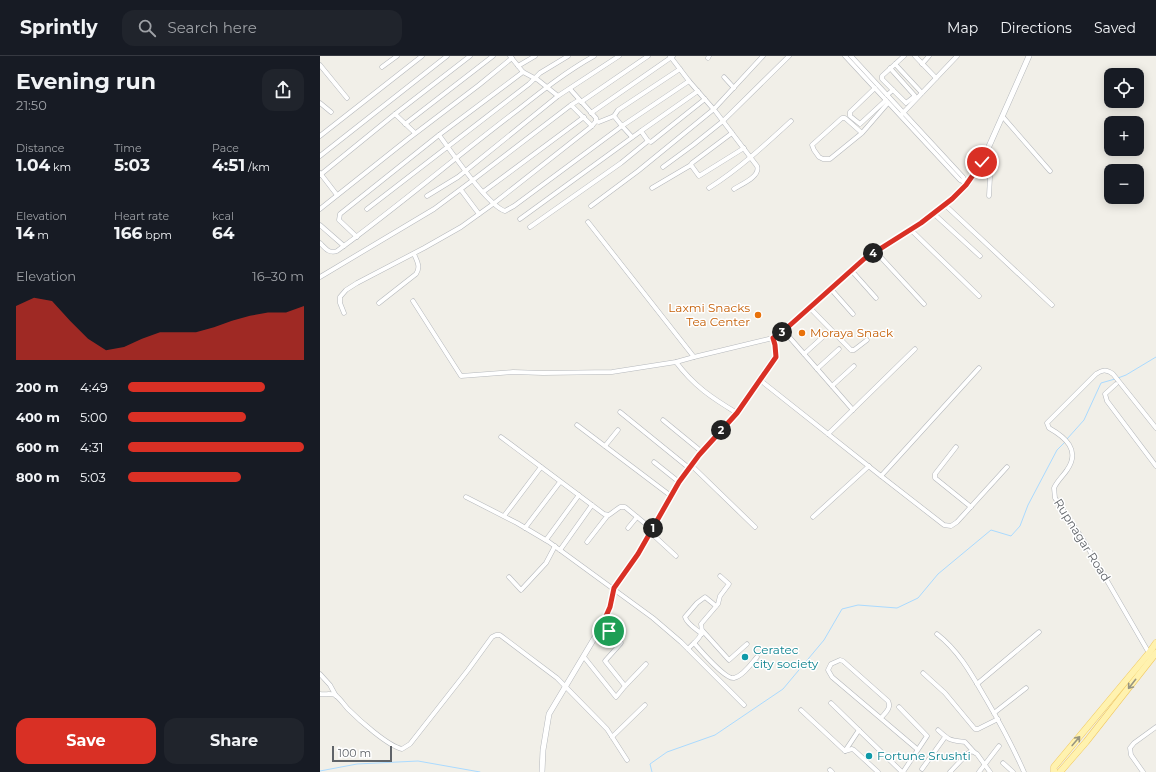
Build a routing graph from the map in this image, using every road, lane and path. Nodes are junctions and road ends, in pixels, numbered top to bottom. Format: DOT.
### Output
graph roads {
  1 [pos="397,56"];
  2 [pos="422,56"];
  3 [pos="447,56"];
  4 [pos="470,56"];
  5 [pos="493,56"];
  6 [pos="535,56"];
  7 [pos="568,56"];
  8 [pos="594,56"];
  9 [pos="619,56"];
  10 [pos="648,56"];
  11 [pos="763,56"];
  12 [pos="789,56"];
  13 [pos="846,56"];
  14 [pos="851,56"];
  15 [pos="904,56"];
  16 [pos="915,56"];
  17 [pos="930,56"];
  18 [pos="957,56"];
  19 [pos="1029,56"];
  20 [pos="511,57"];
  21 [pos="672,57"];
  22 [pos="895,64"];
  23 [pos="922,64"];
  24 [pos="320,65"];
  25 [pos="518,66"];
  26 [pos="382,67"];
  27 [pos="890,68"];
  28 [pos="680,69"];
  29 [pos="523,72"];
  30 [pos="534,78"];
  31 [pos="724,78"];
  32 [pos="936,78"];
  33 [pos="689,81"];
  34 [pos="548,87"];
  35 [pos="734,88"];
  36 [pos="875,88"];
  37 [pos="570,89"];
  38 [pos="893,90"];
  39 [pos="698,91"];
  40 [pos="922,93"];
  41 [pos="558,96"];
  42 [pos="347,98"];
  43 [pos="705,99"];
  44 [pos="887,99"];
  45 [pos="580,101"];
  46 [pos="320,103"];
  47 [pos="571,105"];
  48 [pos="714,109"];
  49 [pos="330,112"];
  50 [pos="591,113"];
  51 [pos="395,114"];
  52 [pos="902,114"];
  53 [pos="614,116"];
  54 [pos="584,117"];
  55 [pos="1003,117"];
  56 [pos="596,121"];
  57 [pos="723,121"];
  58 [pos="791,121"];
  59 [pos="405,124"];
  60 [pos="592,126"];
  61 [pos="622,126"];
  62 [pos="641,131"];
  63 [pos="415,133"];
  64 [pos="732,133"];
  65 [pos="862,133"];
  66 [pos="439,135"];
  67 [pos="320,136"];
  68 [pos="632,137"];
  69 [pos="648,141"];
  70 [pos="448,147"];
  71 [pos="744,148"];
  72 [pos="320,156"];
  73 [pos="456,158"];
  74 [pos="751,158"];
  75 [pos="982,162"];
  76 [pos="691,165"];
  77 [pos="663,167"];
  78 [pos="465,170"];
  79 [pos="1050,171"];
  80 [pos="320,174"];
  81 [pos="474,180"];
  82 [pos="965,183"];
  83 [pos="652,188"];
  84 [pos="709,188"];
  85 [pos="734,189"];
  86 [pos="461,190"];
  87 [pos="483,192"];
  88 [pos="337,195"];
  89 [pos="427,196"];
  90 [pos="989,196"];
  91 [pos="493,204"];
  92 [pos="945,205"];
  93 [pos="591,206"];
  94 [pos="320,209"];
  95 [pos="367,210"];
  96 [pos="933,213"];
  97 [pos="480,214"];
  98 [pos="520,219"];
  99 [pos="588,222"];
  100 [pos="320,225"];
  101 [pos="530,227"];
  102 [pos="911,230"];
  103 [pos="357,237"];
  104 [pos="320,243"];
  105 [pos="344,246"];
  106 [pos="876,252"];
  107 [pos="414,254"];
  108 [pos="980,256"];
  109 [pos="851,270"];
  110 [pos="320,277"];
  111 [pos="830,288"];
  112 [pos="980,296"];
  113 [pos="876,298"];
  114 [pos="413,301"];
  115 [pos="380,303"];
  116 [pos="924,304"];
  117 [pos="1052,304"];
  118 [pos="809,307"];
  119 [pos="344,313"];
  120 [pos="853,314"];
  121 [pos="784,331"];
  122 [pos="826,335"];
  123 [pos="773,338"];
  124 [pos="867,340"];
  125 [pos="839,349"];
  126 [pos="915,349"];
  127 [pos="804,354"];
  128 [pos="694,357"];
  129 [pos="676,362"];
  130 [pos="854,366"];
  131 [pos="978,368"];
  132 [pos="818,370"];
  133 [pos="760,380"];
  134 [pos="1117,382"];
  135 [pos="832,386"];
  136 [pos="853,410"];
  137 [pos="620,412"];
  138 [pos="737,413"];
  139 [pos="663,420"];
  140 [pos="577,425"];
  141 [pos="1156,428"];
  142 [pos="618,430"];
  143 [pos="828,434"];
  144 [pos="501,437"];
  145 [pos="605,446"];
  146 [pos="956,446"];
  147 [pos="702,452"];
  148 [pos="654,462"];
  149 [pos="869,466"];
  150 [pos="1156,466"];
  151 [pos="541,467"];
  152 [pos="690,467"];
  153 [pos="1007,467"];
  154 [pos="881,476"];
  155 [pos="560,482"];
  156 [pos="679,482"];
  157 [pos="579,495"];
  158 [pos="671,496"];
  159 [pos="466,497"];
  160 [pos="592,506"];
  161 [pos="971,507"];
  162 [pos="609,515"];
  163 [pos="504,516"];
  164 [pos="637,517"];
  165 [pos="813,517"];
  166 [pos="755,527"];
  167 [pos="526,528"];
  168 [pos="628,528"];
  169 [pos="652,531"];
  170 [pos="546,540"];
  171 [pos="587,542"];
  172 [pos="555,546"];
  173 [pos="560,550"];
  174 [pos="676,556"];
  175 [pos="720,576"];
  176 [pos="509,577"];
  177 [pos="614,588"];
  178 [pos="716,606"];
  179 [pos="602,625"];
  180 [pos="702,632"];
  181 [pos="1039,632"];
  182 [pos="937,634"];
  183 [pos="694,643"];
  184 [pos="1156,643"];
  185 [pos="747,644"];
  186 [pos="688,649"];
  187 [pos="1154,656"];
  188 [pos="584,657"];
  189 [pos="757,657"];
  190 [pos="646,664"];
  191 [pos="923,673"];
  192 [pos="320,674"];
  193 [pos="977,684"];
  194 [pos="566,686"];
  195 [pos="625,686"];
  196 [pos="1026,688"];
  197 [pos="320,694"];
  198 [pos="336,696"];
  199 [pos="831,704"];
  200 [pos="645,705"];
  201 [pos="744,705"];
  202 [pos="899,707"];
  203 [pos="802,710"];
  204 [pos="994,713"];
  205 [pos="881,718"];
  206 [pos="998,719"];
  207 [pos="1156,727"];
  208 [pos="859,730"];
  209 [pos="938,730"];
  210 [pos="612,737"];
  211 [pos="945,737"];
  212 [pos="999,746"];
  213 [pos="918,749"];
  214 [pos="845,750"];
  215 [pos="975,752"];
  216 [pos="627,760"];
  217 [pos="1003,763"];
  218 [pos="985,765"];
  219 [pos="922,769"];
  220 [pos="542,772"];
  221 [pos="878,772"];
  222 [pos="903,772"];
  223 [pos="950,772"];
  224 [pos="980,772"];
  225 [pos="990,772"];
  226 [pos="1014,772"];
  227 [pos="1024,772"];
  228 [pos="1054,772"];
  229 [pos="1060,772"];
  230 [pos="1143,772"];
  1 -- 26 [label="street"];
  2 -- 67 [label="street"];
  3 -- 72 [label="street"];
  4 -- 51 [label="street"];
  5 -- 59 [label="street"];
  6 -- 25 [label="street"];
  7 -- 30 [label="street"];
  8 -- 34 [label="street"];
  9 -- 37 [label="street"];
  10 -- 45 [label="street"];
  11 -- 35 [label="street"];
  12 -- 57 [label="street"];
  13 -- 36 [label="street"];
  14 -- 44 [label="street"];
  15 -- 22 [label="street"];
  16 -- 23 [label="street"];
  17 -- 23 [label="street"];
  18 -- 32 [label="street"];
  19 -- 55 [label="street"];
  20 -- 25 [label="street"];
  20 -- 63 [label="street"];
  21 -- 28 [label="street"];
  21 -- 50 [label="street"];
  22 -- 27 [label="street"];
  22 -- 40 [label="street"];
  23 -- 32 [label="street"];
  24 -- 42 [label="street"];
  25 -- 29 [label="street"];
  27 -- 38 [label="street"];
  27 -- 38 [label="street"];
  28 -- 33 [label="street"];
  28 -- 53 [label="street"];
  29 -- 30 [label="street"];
  29 -- 66 [label="street"];
  30 -- 34 [label="street"];
  30 -- 70 [label="street"];
  31 -- 35 [label="street"];
  32 -- 40 [label="street"];
  33 -- 39 [label="street"];
  33 -- 61 [label="street"];
  34 -- 41 [label="street"];
  34 -- 73 [label="street"];
  35 -- 48 [label="street"];
  36 -- 44 [label="street"];
  36 -- 44 [label="street"];
  37 -- 41 [label="street"];
  37 -- 45 [label="street"];
  38 -- 44 [label="street"];
  39 -- 43 [label="street"];
  39 -- 62 [label="street"];
  40 -- 52 [label="street"];
  41 -- 78 [label="street"];
  43 -- 48 [label="street"];
  43 -- 69 [label="street"];
  44 -- 52 [label="street"];
  44 -- 52 [label="street"];
  44 -- 65 [label="street"];
  45 -- 47 [label="street"];
  45 -- 50 [label="street"];
  46 -- 49 [label="street"];
  47 -- 54 [label="street"];
  47 -- 81 [label="street"];
  48 -- 57 [label="street"];
  48 -- 93 [label="street"];
  50 -- 56 [label="street"];
  51 -- 59 [label="street"];
  51 -- 80 [label="street"];
  52 -- 82 [label="street"];
  53 -- 56 [label="street"];
  53 -- 61 [label="street"];
  54 -- 60 [label="street"];
  54 -- 87 [label="street"];
  55 -- 75 [label="street"];
  55 -- 79 [label="street"];
  56 -- 60 [label="street"];
  57 -- 64 [label="street"];
  57 -- 77 [label="street"];
  58 -- 74 [label="street"];
  59 -- 63 [label="street"];
  60 -- 91 [label="street"];
  61 -- 68 [label="street"];
  61 -- 91 [label="street"];
  62 -- 68 [label="street"];
  62 -- 69 [label="street"];
  63 -- 88 [label="street"];
  64 -- 71 [label="street"];
  64 -- 76 [label="street"];
  65 -- 65 [label="street"];
  66 -- 70 [label="street"];
  66 -- 103 [label="street"];
  68 -- 98 [label="street"];
  69 -- 101 [label="street"];
  70 -- 73 [label="street"];
  70 -- 95 [label="street"];
  71 -- 74 [label="street"];
  71 -- 76 [label="street"];
  73 -- 78 [label="street"];
  73 -- 103 [label="street"];
  74 -- 84 [label="street"];
  74 -- 85 [label="street"];
  75 -- 82 [label="street"];
  75 -- 90 [label="street"];
  76 -- 83 [label="street"];
  78 -- 81 [label="street"];
  78 -- 89 [label="street"];
  80 -- 88 [label="street"];
  81 -- 86 [label="street"];
  81 -- 87 [label="street"];
  82 -- 92 [label="street"];
  86 -- 97 [label="street"];
  86 -- 110 [label="street"];
  87 -- 91 [label="street"];
  88 -- 94 [label="street"];
  91 -- 97 [label="street"];
  92 -- 96 [label="street"];
  92 -- 117 [label="street"];
  96 -- 102 [label="street"];
  96 -- 108 [label="street"];
  97 -- 107 [label="street"];
  99 -- 128 [label="street"];
  100 -- 105 [label="street"];
  102 -- 106 [label="street"];
  102 -- 112 [label="street"];
  103 -- 105 [label="street"];
  104 -- 105 [label="street"];
  106 -- 109 [label="street"];
  106 -- 116 [label="street"];
  107 -- 115 [label="street"];
  107 -- 119 [label="street"];
  109 -- 111 [label="street"];
  109 -- 113 [label="street"];
  111 -- 118 [label="street"];
  111 -- 120 [label="street"];
  114 -- 129 [label="street"];
  118 -- 121 [label="street"];
  118 -- 124 [label="street"];
  121 -- 123 [label="street"];
  121 -- 127 [label="street"];
  122 -- 127 [label="street"];
  123 -- 128 [label="street"];
  123 -- 133 [label="street"];
  125 -- 132 [label="street"];
  126 -- 136 [label="street"];
  127 -- 132 [label="street"];
  128 -- 129 [label="street"];
  129 -- 138 [label="street"];
  130 -- 135 [label="street"];
  131 -- 154 [label="street"];
  132 -- 135 [label="street"];
  133 -- 138 [label="street"];
  133 -- 143 [label="street"];
  134 -- 141 [label="street, Rupnagar Road"];
  134 -- 150 [label="street"];
  134 -- 187 [label="street, Rupnagar Road"];
  135 -- 136 [label="street"];
  136 -- 143 [label="street"];
  137 -- 152 [label="street"];
  138 -- 147 [label="street"];
  139 -- 147 [label="street"];
  140 -- 145 [label="street"];
  142 -- 145 [label="street"];
  143 -- 149 [label="street"];
  144 -- 151 [label="street"];
  145 -- 158 [label="street"];
  146 -- 161 [label="street"];
  147 -- 152 [label="street"];
  148 -- 156 [label="street"];
  149 -- 154 [label="street"];
  149 -- 165 [label="street"];
  151 -- 155 [label="street"];
  151 -- 163 [label="street"];
  152 -- 156 [label="street"];
  152 -- 166 [label="street"];
  153 -- 161 [label="street"];
  154 -- 161 [label="street"];
  155 -- 157 [label="street"];
  155 -- 167 [label="street"];
  156 -- 158 [label="street"];
  157 -- 160 [label="street"];
  157 -- 170 [label="street"];
  158 -- 169 [label="street"];
  159 -- 163 [label="street"];
  160 -- 162 [label="street"];
  160 -- 173 [label="street"];
  162 -- 164 [label="street"];
  162 -- 171 [label="street"];
  163 -- 167 [label="street"];
  164 -- 168 [label="street"];
  164 -- 169 [label="street"];
  167 -- 170 [label="street"];
  169 -- 174 [label="street"];
  169 -- 177 [label="street"];
  170 -- 172 [label="street"];
  172 -- 173 [label="street"];
  172 -- 176 [label="street"];
  173 -- 177 [label="street"];
  175 -- 178 [label="street"];
  177 -- 179 [label="street"];
  177 -- 186 [label="street"];
  178 -- 180 [label="street"];
  178 -- 180 [label="street"];
  179 -- 188 [label="street"];
  179 -- 195 [label="street"];
  180 -- 183 [label="street"];
  180 -- 185 [label="street"];
  181 -- 193 [label="street"];
  182 -- 193 [label="street"];
  183 -- 186 [label="street"];
  183 -- 189 [label="street"];
  184 -- 187 [label="main road"];
  186 -- 201 [label="street"];
  228 -- 187 [label="main road, one-way"];
  187 -- 229 [label="main road, one-way"];
  188 -- 194 [label="street"];
  188 -- 195 [label="street"];
  190 -- 195 [label="street"];
  191 -- 206 [label="street"];
  192 -- 198 [label="street"];
  193 -- 204 [label="street"];
  194 -- 198 [label="street"];
  194 -- 210 [label="street"];
  194 -- 220 [label="street"];
  196 -- 204 [label="street"];
  197 -- 198 [label="street"];
  199 -- 208 [label="street"];
  200 -- 210 [label="street"];
  202 -- 213 [label="street"];
  203 -- 214 [label="street"];
  204 -- 206 [label="street"];
  205 -- 205 [label="street"];
  205 -- 213 [label="street"];
  206 -- 227 [label="street"];
  207 -- 230 [label="street"];
  208 -- 214 [label="street"];
  208 -- 222 [label="street"];
  209 -- 211 [label="street"];
  210 -- 216 [label="street"];
  211 -- 215 [label="street"];
  211 -- 219 [label="street"];
  212 -- 218 [label="street"];
  213 -- 222 [label="street"];
  214 -- 221 [label="street"];
  215 -- 218 [label="street"];
  215 -- 223 [label="street"];
  217 -- 226 [label="street"];
  218 -- 224 [label="street"];
  218 -- 225 [label="street"];
}
